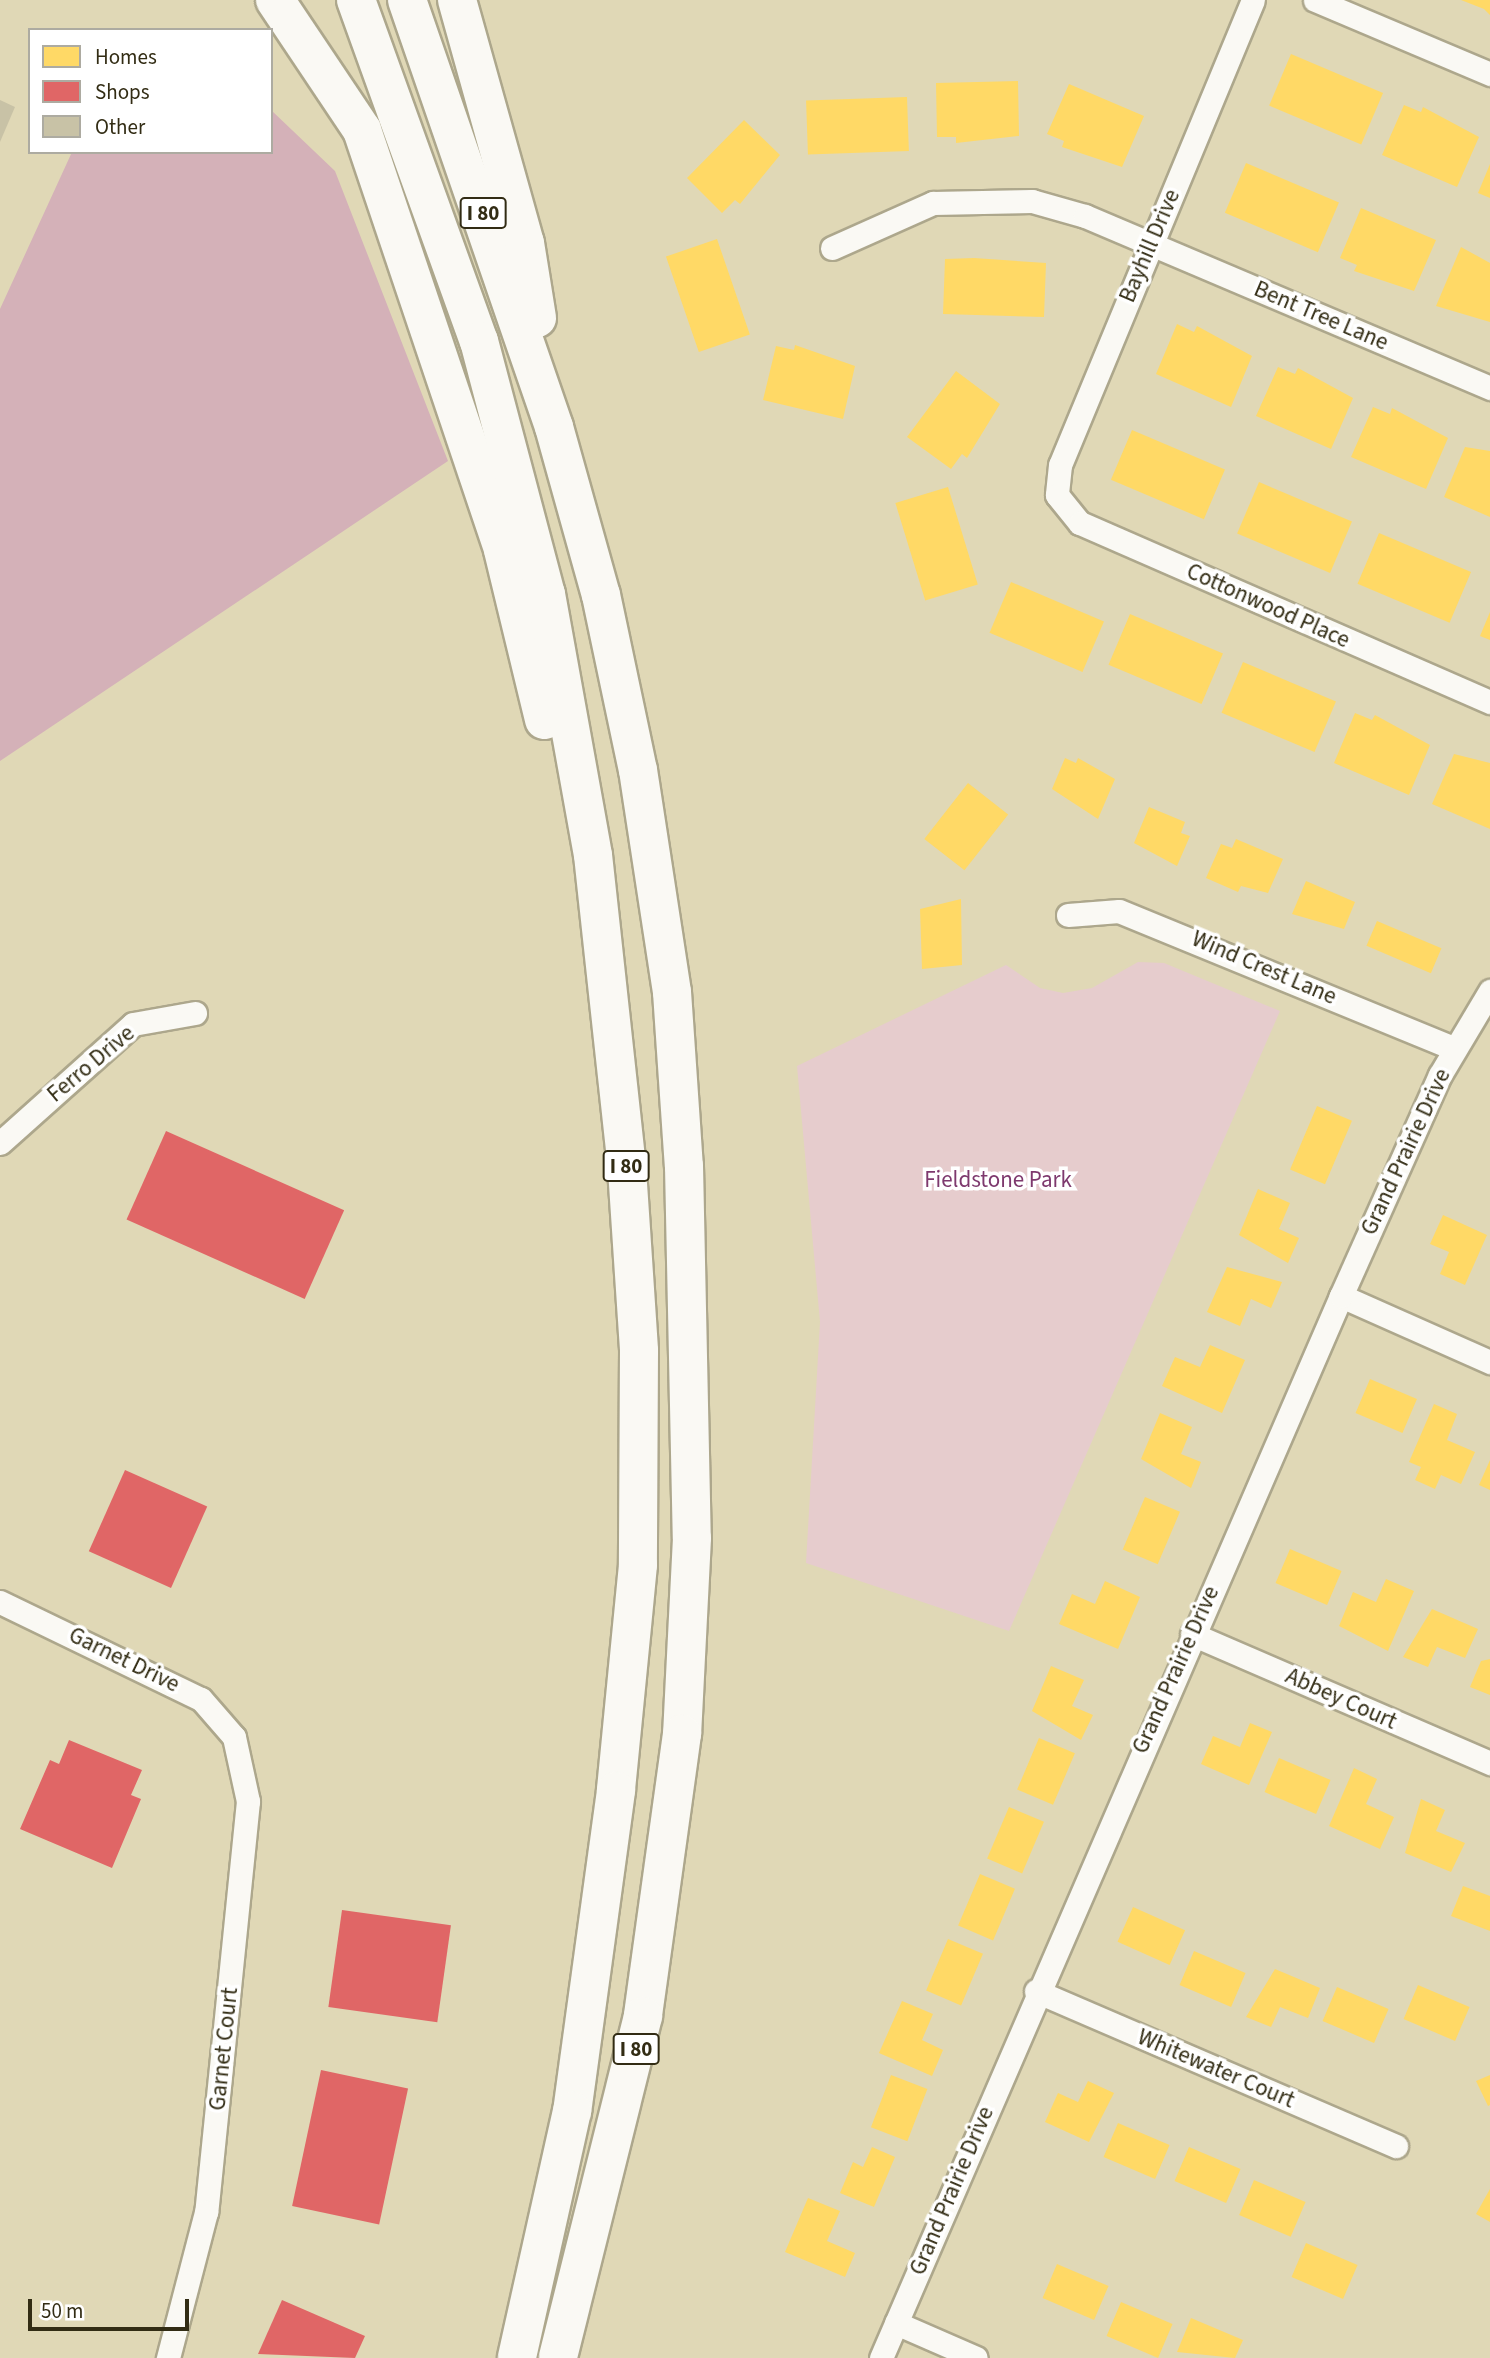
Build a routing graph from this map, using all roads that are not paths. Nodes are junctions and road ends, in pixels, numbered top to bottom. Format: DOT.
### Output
graph roads {
  1 [pos="275,0"];
  2 [pos="356,0"];
  3 [pos="407,0"];
  4 [pos="457,0"];
  5 [pos="1253,0"];
  6 [pos="1315,0"];
  7 [pos="1490,74"];
  8 [pos="1151,244"];
  9 [pos="832,248"];
  10 [pos="1490,388"];
  11 [pos="554,427"];
  12 [pos="1057,495"];
  13 [pos="1490,702"];
  14 [pos="1068,915"];
  15 [pos="607,983"];
  16 [pos="1490,991"];
  17 [pos="195,1013"];
  18 [pos="1455,1049"];
  19 [pos="0,1143"];
  20 [pos="1340,1296"];
  21 [pos="1490,1362"];
  22 [pos="0,1602"];
  23 [pos="1192,1634"];
  24 [pos="233,1737"];
  25 [pos="1490,1763"];
  26 [pos="1036,1992"];
  27 [pos="1396,2146"];
  28 [pos="896,2323"];
  29 [pos="168,2358"];
  30 [pos="517,2358"];
  31 [pos="558,2358"];
  32 [pos="881,2358"];
  33 [pos="976,2358"];
  1 -- 15 [label="highway"];
  2 -- 15 [label="highway, I 80"];
  3 -- 11 [label="highway, I 80"];
  4 -- 11 [label="highway"];
  5 -- 8 [label="street, Bayhill Drive"];
  6 -- 7 [label="street"];
  8 -- 9 [label="street, Bent Tree Lane"];
  8 -- 10 [label="street, Bent Tree Lane"];
  8 -- 12 [label="street, Bayhill Drive"];
  11 -- 31 [label="highway, I 80"];
  12 -- 13 [label="street, Cottonwood Place"];
  14 -- 18 [label="street, Wind Crest Lane"];
  15 -- 30 [label="highway, I 80"];
  16 -- 18 [label="street, Grand Prairie Drive"];
  17 -- 19 [label="street, Ferro Drive"];
  18 -- 20 [label="street, Grand Prairie Drive"];
  20 -- 21 [label="street"];
  20 -- 23 [label="street, Grand Prairie Drive"];
  22 -- 24 [label="street, Garnet Drive"];
  23 -- 25 [label="street, Abbey Court"];
  23 -- 26 [label="street, Grand Prairie Drive"];
  24 -- 29 [label="street, Garnet Court"];
  26 -- 27 [label="street, Whitewater Court"];
  26 -- 28 [label="street, Grand Prairie Drive"];
  28 -- 32 [label="street, Grand Prairie Drive"];
  28 -- 33 [label="street"];
}
